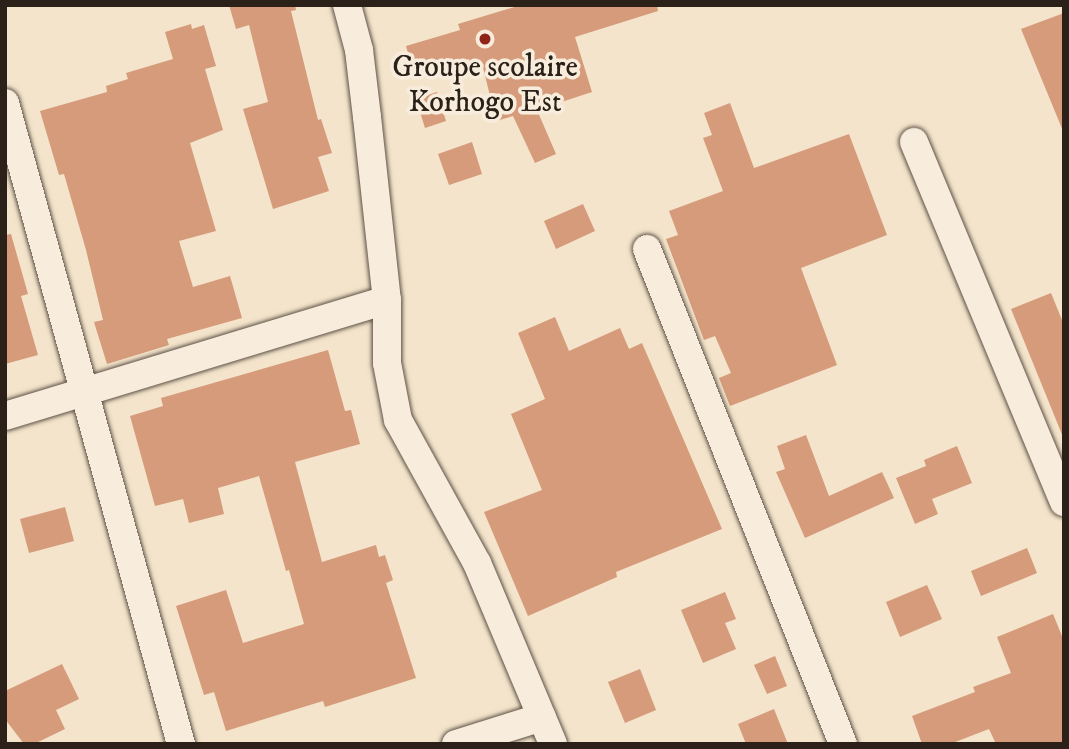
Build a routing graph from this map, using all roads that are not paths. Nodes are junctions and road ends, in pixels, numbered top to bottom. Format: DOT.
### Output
graph roads {
  1 [pos="347,5"];
  2 [pos="5,103"];
  3 [pos="914,142"];
  4 [pos="647,249"];
  5 [pos="387,300"];
  6 [pos="85,391"];
  7 [pos="5,416"];
  8 [pos="1064,502"];
  9 [pos="542,717"];
  10 [pos="181,744"];
  11 [pos="456,744"];
  12 [pos="553,744"];
  13 [pos="843,744"];
  1 -- 5 [label="street"];
  2 -- 6 [label="street"];
  3 -- 8 [label="street"];
  4 -- 13 [label="street"];
  5 -- 6 [label="street"];
  5 -- 9 [label="street"];
  6 -- 7 [label="street"];
  6 -- 10 [label="street"];
  9 -- 11 [label="street"];
  9 -- 12 [label="street"];
}
